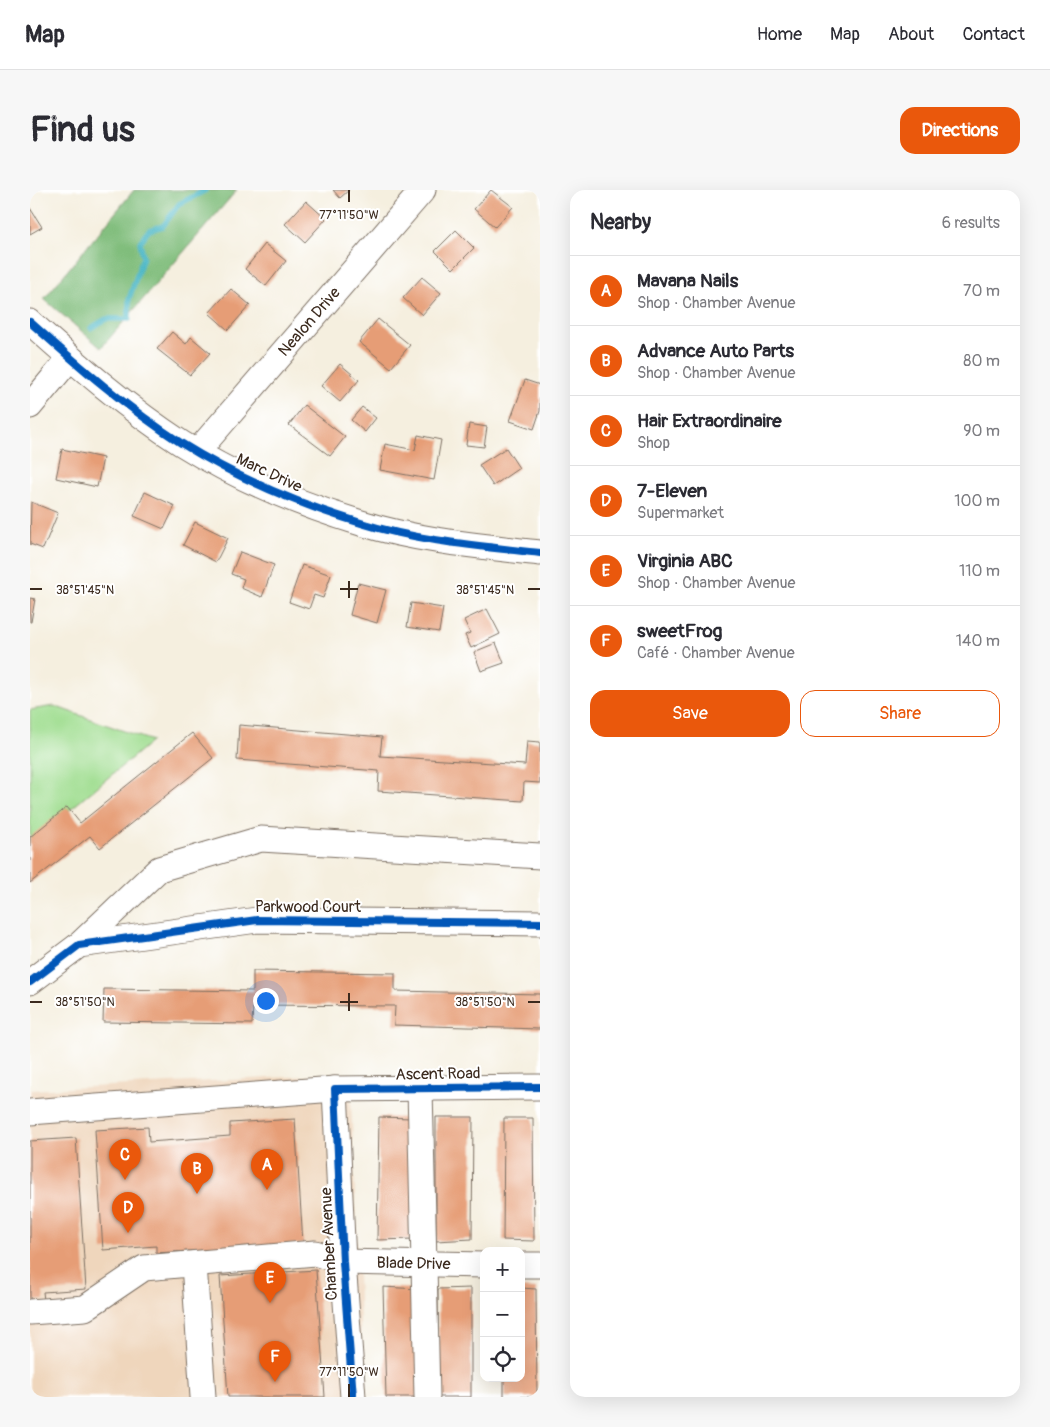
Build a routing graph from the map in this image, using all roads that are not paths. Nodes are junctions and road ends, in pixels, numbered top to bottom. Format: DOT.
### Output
graph roads {
  1 [pos="423,190"];
  2 [pos="30,322"];
  3 [pos="70,358"];
  4 [pos="30,406"];
  5 [pos="197,452"];
  6 [pos="540,553"];
  7 [pos="540,856"];
  8 [pos="540,924"];
  9 [pos="79,945"];
  10 [pos="30,982"];
  11 [pos="540,1087"];
  12 [pos="420,1088"];
  13 [pos="335,1089"];
  14 [pos="30,1112"];
  15 [pos="343,1262"];
  16 [pos="194,1264"];
  17 [pos="424,1264"];
  18 [pos="480,1264"];
  19 [pos="525,1265"];
  20 [pos="540,1265"];
  21 [pos="30,1312"];
  22 [pos="203,1397"];
  23 [pos="353,1397"];
  24 [pos="426,1397"];
  1 -- 5 [label="street, Nealon Drive"];
  2 -- 3 [label="street, Marc Drive"];
  3 -- 4 [label="street"];
  3 -- 5 [label="street, Marc Drive"];
  5 -- 6 [label="street, Marc Drive"];
  7 -- 9 [label="street, Parkwood Court"];
  8 -- 9 [label="street, Parkwood Court"];
  9 -- 10 [label="street, Parkwood Court"];
  11 -- 12 [label="street, Ascent Road"];
  12 -- 13 [label="street, Ascent Road"];
  12 -- 17 [label="street"];
  13 -- 14 [label="street, Ascent Road"];
  13 -- 15 [label="street, Chamber Avenue"];
  15 -- 16 [label="street, Blade Drive"];
  15 -- 17 [label="street, Blade Drive"];
  15 -- 23 [label="street, Chamber Avenue"];
  16 -- 21 [label="street, Blade Drive"];
  16 -- 22 [label="street"];
  17 -- 18 [label="street, Blade Drive"];
  17 -- 24 [label="street"];
  19 -- 20 [label="street"];
}
